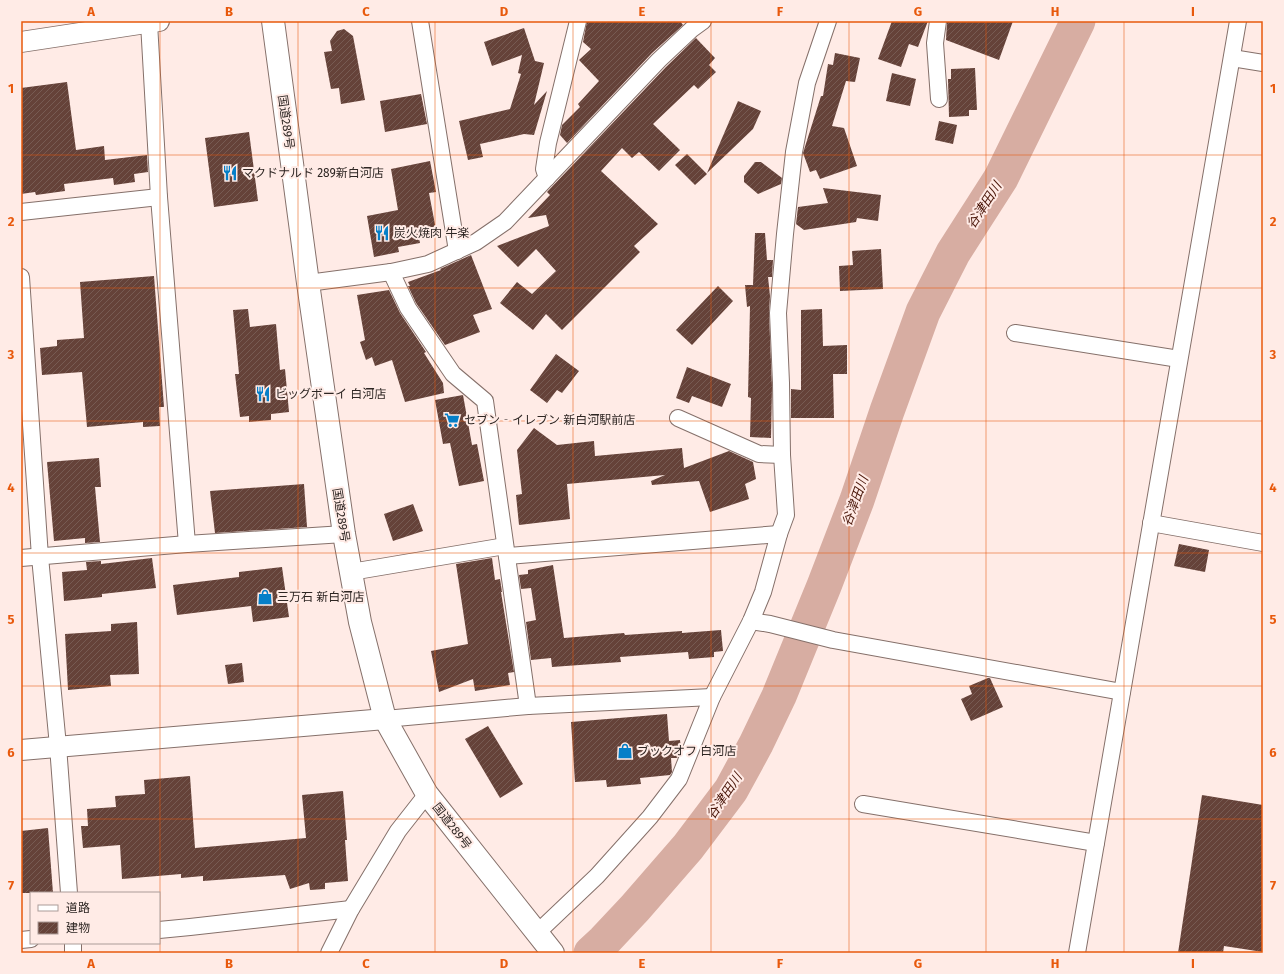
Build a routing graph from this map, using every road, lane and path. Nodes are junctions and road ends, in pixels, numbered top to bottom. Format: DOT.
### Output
graph roads {
  1 [pos="273,21"];
  2 [pos="420,21"];
  3 [pos="578,21"];
  4 [pos="703,21"];
  5 [pos="828,21"];
  6 [pos="938,21"];
  7 [pos="1238,21"];
  8 [pos="154,22"];
  9 [pos="110,25"];
  10 [pos="21,42"];
  11 [pos="1232,58"];
  12 [pos="1263,63"];
  13 [pos="939,99"];
  14 [pos="547,178"];
  15 [pos="159,197"];
  16 [pos="21,212"];
  17 [pos="457,251"];
  18 [pos="391,272"];
  19 [pos="21,277"];
  20 [pos="308,283"];
  21 [pos="1015,333"];
  22 [pos="1179,359"];
  23 [pos="678,418"];
  24 [pos="782,455"];
  25 [pos="1151,524"];
  26 [pos="344,534"];
  27 [pos="779,534"];
  28 [pos="187,544"];
  29 [pos="1263,544"];
  30 [pos="506,551"];
  31 [pos="40,557"];
  32 [pos="21,558"];
  33 [pos="351,572"];
  34 [pos="751,621"];
  35 [pos="1122,692"];
  36 [pos="712,696"];
  37 [pos="528,706"];
  38 [pos="385,719"];
  39 [pos="58,746"];
  40 [pos="21,750"];
  41 [pos="427,794"];
  42 [pos="862,804"];
  43 [pos="1096,843"];
  44 [pos="69,892"];
  45 [pos="351,909"];
  46 [pos="160,930"];
  47 [pos="545,943"];
  48 [pos="329,953"];
  49 [pos="1077,953"];
  1 -- 20 [label="highway, 国道289号"];
  2 -- 17 [label="street"];
  3 -- 14 [label="street"];
  4 -- 14 [label="street"];
  5 -- 24 [label="street"];
  6 -- 13 [label="street"];
  7 -- 11 [label="street"];
  8 -- 9 [label="street"];
  8 -- 15 [label="street"];
  9 -- 10 [label="street"];
  11 -- 12 [label="street"];
  11 -- 22 [label="street"];
  14 -- 17 [label="street"];
  15 -- 16 [label="street"];
  15 -- 28 [label="street"];
  17 -- 18 [label="street"];
  18 -- 20 [label="street"];
  18 -- 30 [label="street"];
  19 -- 31 [label="street"];
  20 -- 26 [label="highway, 国道289号"];
  21 -- 22 [label="street"];
  22 -- 25 [label="street"];
  23 -- 24 [label="street"];
  24 -- 27 [label="street"];
  25 -- 29 [label="street"];
  25 -- 35 [label="street"];
  26 -- 28 [label="street"];
  26 -- 33 [label="highway, 国道289号"];
  27 -- 30 [label="street"];
  27 -- 34 [label="street"];
  28 -- 31 [label="street"];
  30 -- 33 [label="street"];
  30 -- 37 [label="street"];
  31 -- 32 [label="street"];
  31 -- 39 [label="street"];
  33 -- 38 [label="highway, 国道289号"];
  34 -- 35 [label="street"];
  34 -- 36 [label="street"];
  35 -- 43 [label="street"];
  36 -- 37 [label="street"];
  36 -- 47 [label="street"];
  37 -- 38 [label="street"];
  38 -- 39 [label="street"];
  38 -- 41 [label="highway, 国道289号"];
  39 -- 40 [label="street"];
  39 -- 44 [label="street"];
  41 -- 45 [label="street"];
  41 -- 47 [label="highway, 国道289号"];
  42 -- 43 [label="street"];
  43 -- 49 [label="street"];
  45 -- 46 [label="street"];
  45 -- 48 [label="street"];
}
